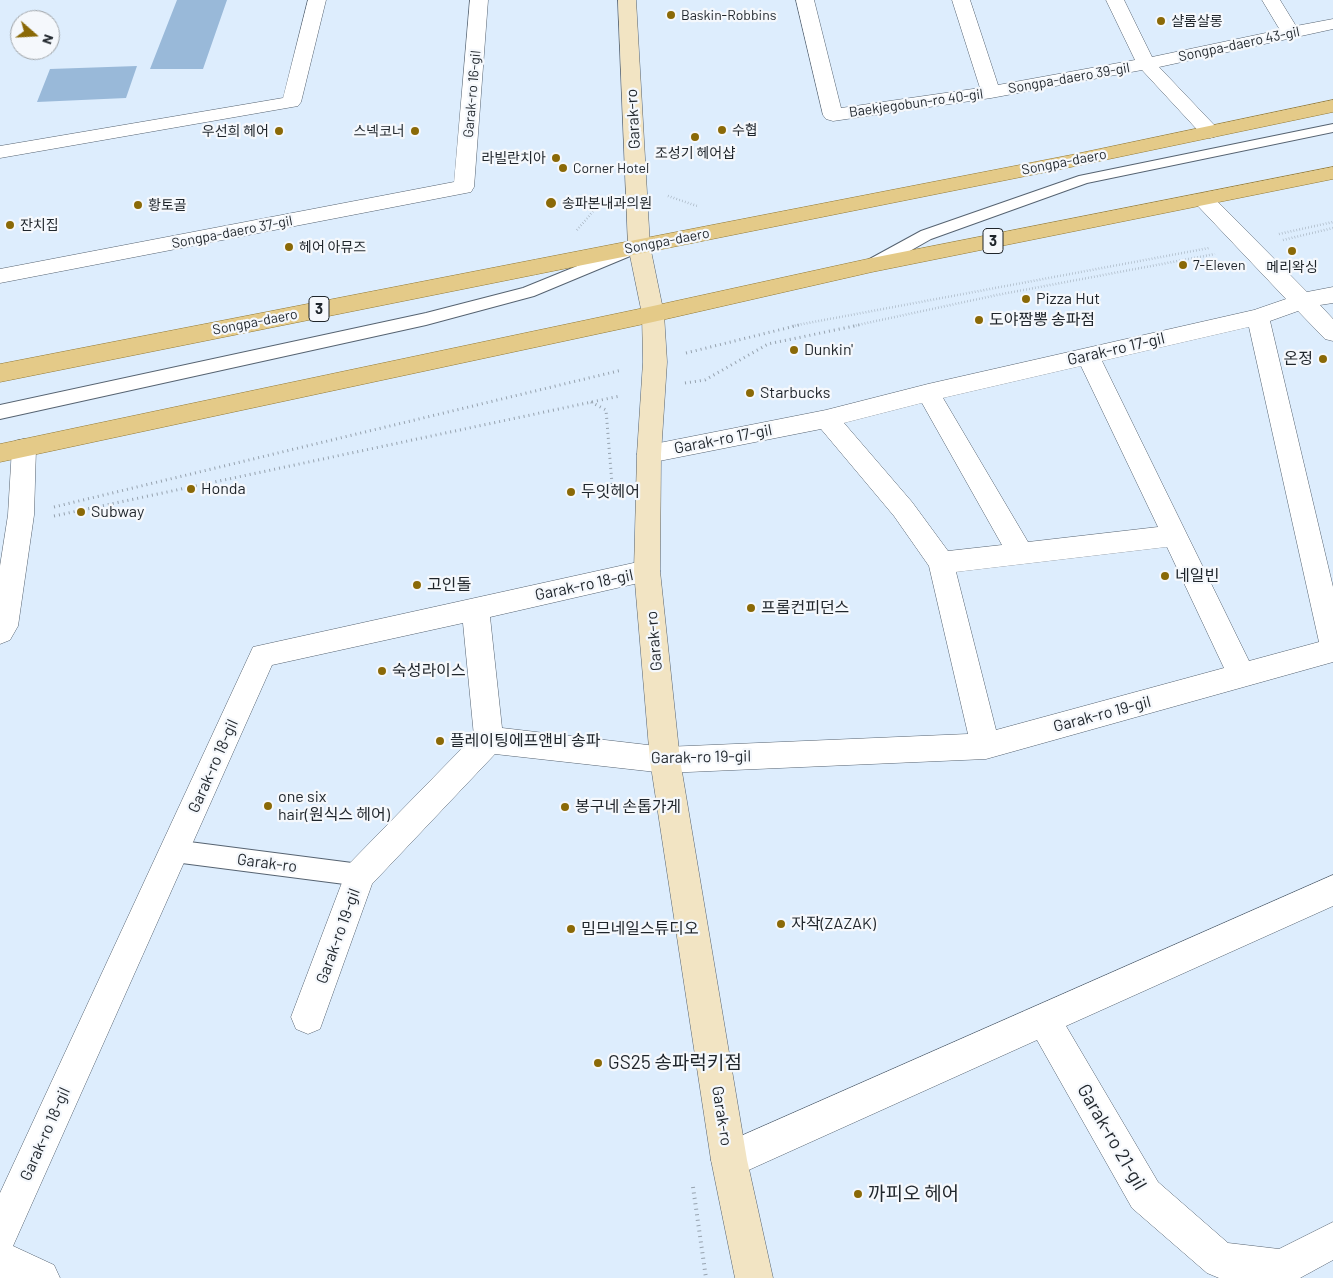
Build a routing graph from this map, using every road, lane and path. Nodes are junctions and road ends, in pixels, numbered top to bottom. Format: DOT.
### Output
graph roads {
  1 [pos="317,0"];
  2 [pos="479,0"];
  3 [pos="627,0"];
  4 [pos="805,0"];
  5 [pos="961,0"];
  6 [pos="1115,0"];
  7 [pos="1271,0"];
  8 [pos="1333,24"];
  9 [pos="1291,33"];
  10 [pos="1146,64"];
  11 [pos="992,92"];
  12 [pos="1333,106"];
  13 [pos="1333,111"];
  14 [pos="1293,114"];
  15 [pos="1333,128"];
  16 [pos="1210,132"];
  17 [pos="0,152"];
  18 [pos="1333,173"];
  19 [pos="464,187"];
  20 [pos="665,195"];
  21 [pos="1204,200"];
  22 [pos="697,206"];
  23 [pos="639,246"];
  24 [pos="872,265"];
  25 [pos="0,276"];
  26 [pos="1333,295"];
  27 [pos="1303,301"];
  28 [pos="653,314"];
  29 [pos="1258,316"];
  30 [pos="1333,333"];
  31 [pos="1088,356"];
  32 [pos="0,373"];
  33 [pos="928,393"];
  34 [pos="0,412"];
  35 [pos="826,419"];
  36 [pos="12,451"];
  37 [pos="650,454"];
  38 [pos="1175,536"];
  39 [pos="1021,554"];
  40 [pos="940,563"];
  41 [pos="647,571"];
  42 [pos="475,608"];
  43 [pos="0,632"];
  44 [pos="1333,645"];
  45 [pos="1333,650"];
  46 [pos="1242,676"];
  47 [pos="489,740"];
  48 [pos="986,746"];
  49 [pos="665,760"];
  50 [pos="174,851"];
  51 [pos="360,875"];
  52 [pos="1333,890"];
  53 [pos="308,1017"];
  54 [pos="1044,1020"];
  55 [pos="729,1160"];
  56 [pos="0,1234"];
  57 [pos="1333,1240"];
  58 [pos="0,1259"];
  59 [pos="42,1278"];
  60 [pos="753,1278"];
  1 -- 17 [label="street"];
  2 -- 19 [label="street, Garak-ro 16-gil"];
  3 -- 23 [label="street, Garak-ro"];
  4 -- 11 [label="street, Baekjegobun-ro 40-gil"];
  5 -- 11 [label="street, Baekjegobun-ro 40-gil"];
  6 -- 10 [label="street, Songpa-daero 39-gil"];
  7 -- 9 [label="street"];
  8 -- 9 [label="street, Songpa-daero 43-gil"];
  9 -- 10 [label="street, Songpa-daero 43-gil"];
  10 -- 11 [label="street, Songpa-daero 39-gil"];
  10 -- 16 [label="street, Songpa-daero 39-gil"];
  12 -- 14 [label="main road, Songpa-daero / 3"];
  13 -- 14 [label="lane"];
  14 -- 16 [label="main road, Songpa-daero / 3"];
  15 -- 24 [label="lane"];
  16 -- 23 [label="main road, Songpa-daero / 3"];
  18 -- 21 [label="main road, 3"];
  19 -- 25 [label="street, Songpa-daero 37-gil"];
  20 -- 22 [label="path"];
  21 -- 24 [label="main road, 3"];
  21 -- 27 [label="street"];
  23 -- 28 [label="street, Garak-ro"];
  23 -- 32 [label="main road, Songpa-daero / 3"];
  23 -- 34 [label="lane"];
  24 -- 28 [label="main road, 3"];
  26 -- 27 [label="street, Garak-ro 17-gil"];
  27 -- 29 [label="street, Garak-ro 17-gil"];
  27 -- 30 [label="street"];
  28 -- 36 [label="main road, 3"];
  28 -- 37 [label="street, Garak-ro"];
  29 -- 31 [label="street, Garak-ro 17-gil"];
  29 -- 44 [label="street"];
  31 -- 33 [label="street, Garak-ro 17-gil"];
  31 -- 38 [label="street"];
  33 -- 35 [label="street, Garak-ro 17-gil"];
  33 -- 39 [label="street"];
  35 -- 37 [label="street, Garak-ro 17-gil"];
  35 -- 40 [label="street"];
  36 -- 43 [label="street"];
  37 -- 41 [label="street, Garak-ro"];
  38 -- 39 [label="street"];
  38 -- 46 [label="street"];
  39 -- 40 [label="street"];
  40 -- 48 [label="street"];
  41 -- 42 [label="street, Garak-ro 18-gil"];
  41 -- 49 [label="street, Garak-ro"];
  42 -- 47 [label="street"];
  42 -- 50 [label="street, Garak-ro 18-gil"];
  45 -- 46 [label="street, Garak-ro 19-gil"];
  46 -- 48 [label="street, Garak-ro 19-gil"];
  47 -- 49 [label="street, Garak-ro 19-gil"];
  47 -- 51 [label="street, Garak-ro 19-gil"];
  48 -- 49 [label="street, Garak-ro 19-gil"];
  49 -- 55 [label="street, Garak-ro"];
  50 -- 51 [label="lane, Garak-ro"];
  50 -- 56 [label="street, Garak-ro 18-gil"];
  51 -- 53 [label="street, Garak-ro 19-gil"];
  52 -- 54 [label="street"];
  54 -- 55 [label="street"];
  54 -- 57 [label="street, Garak-ro 21-gil"];
  55 -- 60 [label="street, Garak-ro"];
  58 -- 59 [label="street"];
}
